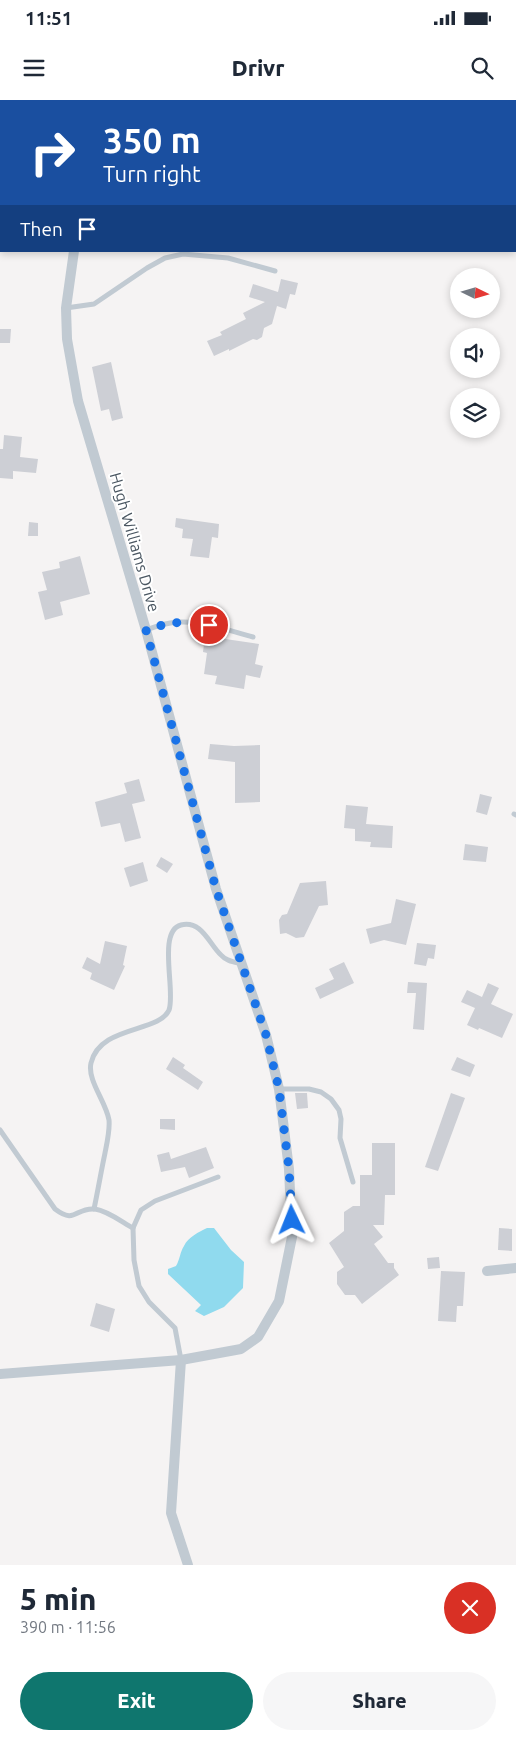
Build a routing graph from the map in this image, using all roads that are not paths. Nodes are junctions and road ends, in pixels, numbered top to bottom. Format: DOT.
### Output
graph roads {
  1 [pos="74,252"];
  2 [pos="275,271"];
  3 [pos="66,308"];
  4 [pos="146,630"];
  5 [pos="253,637"];
  6 [pos="242,964"];
  7 [pos="279,1089"];
  8 [pos="0,1130"];
  9 [pos="218,1177"];
  10 [pos="353,1182"];
  11 [pos="94,1209"];
  12 [pos="133,1228"];
  13 [pos="516,1268"];
  14 [pos="487,1271"];
  15 [pos="181,1360"];
  16 [pos="0,1374"];
  17 [pos="188,1565"];
  1 -- 3 [label="street, Hugh Williams Drive"];
  2 -- 3 [label="lane"];
  3 -- 4 [label="street, Hugh Williams Drive"];
  4 -- 5 [label="lane"];
  4 -- 6 [label="street, Hugh Williams Drive"];
  6 -- 7 [label="street, Hugh Williams Drive"];
  6 -- 11 [label="lane"];
  7 -- 10 [label="lane"];
  7 -- 15 [label="street, Hugh Williams Drive"];
  8 -- 11 [label="lane"];
  9 -- 12 [label="lane"];
  11 -- 12 [label="lane"];
  12 -- 15 [label="lane"];
  13 -- 14 [label="street"];
  15 -- 16 [label="street, Hugh Williams Drive"];
  15 -- 17 [label="street"];
}
